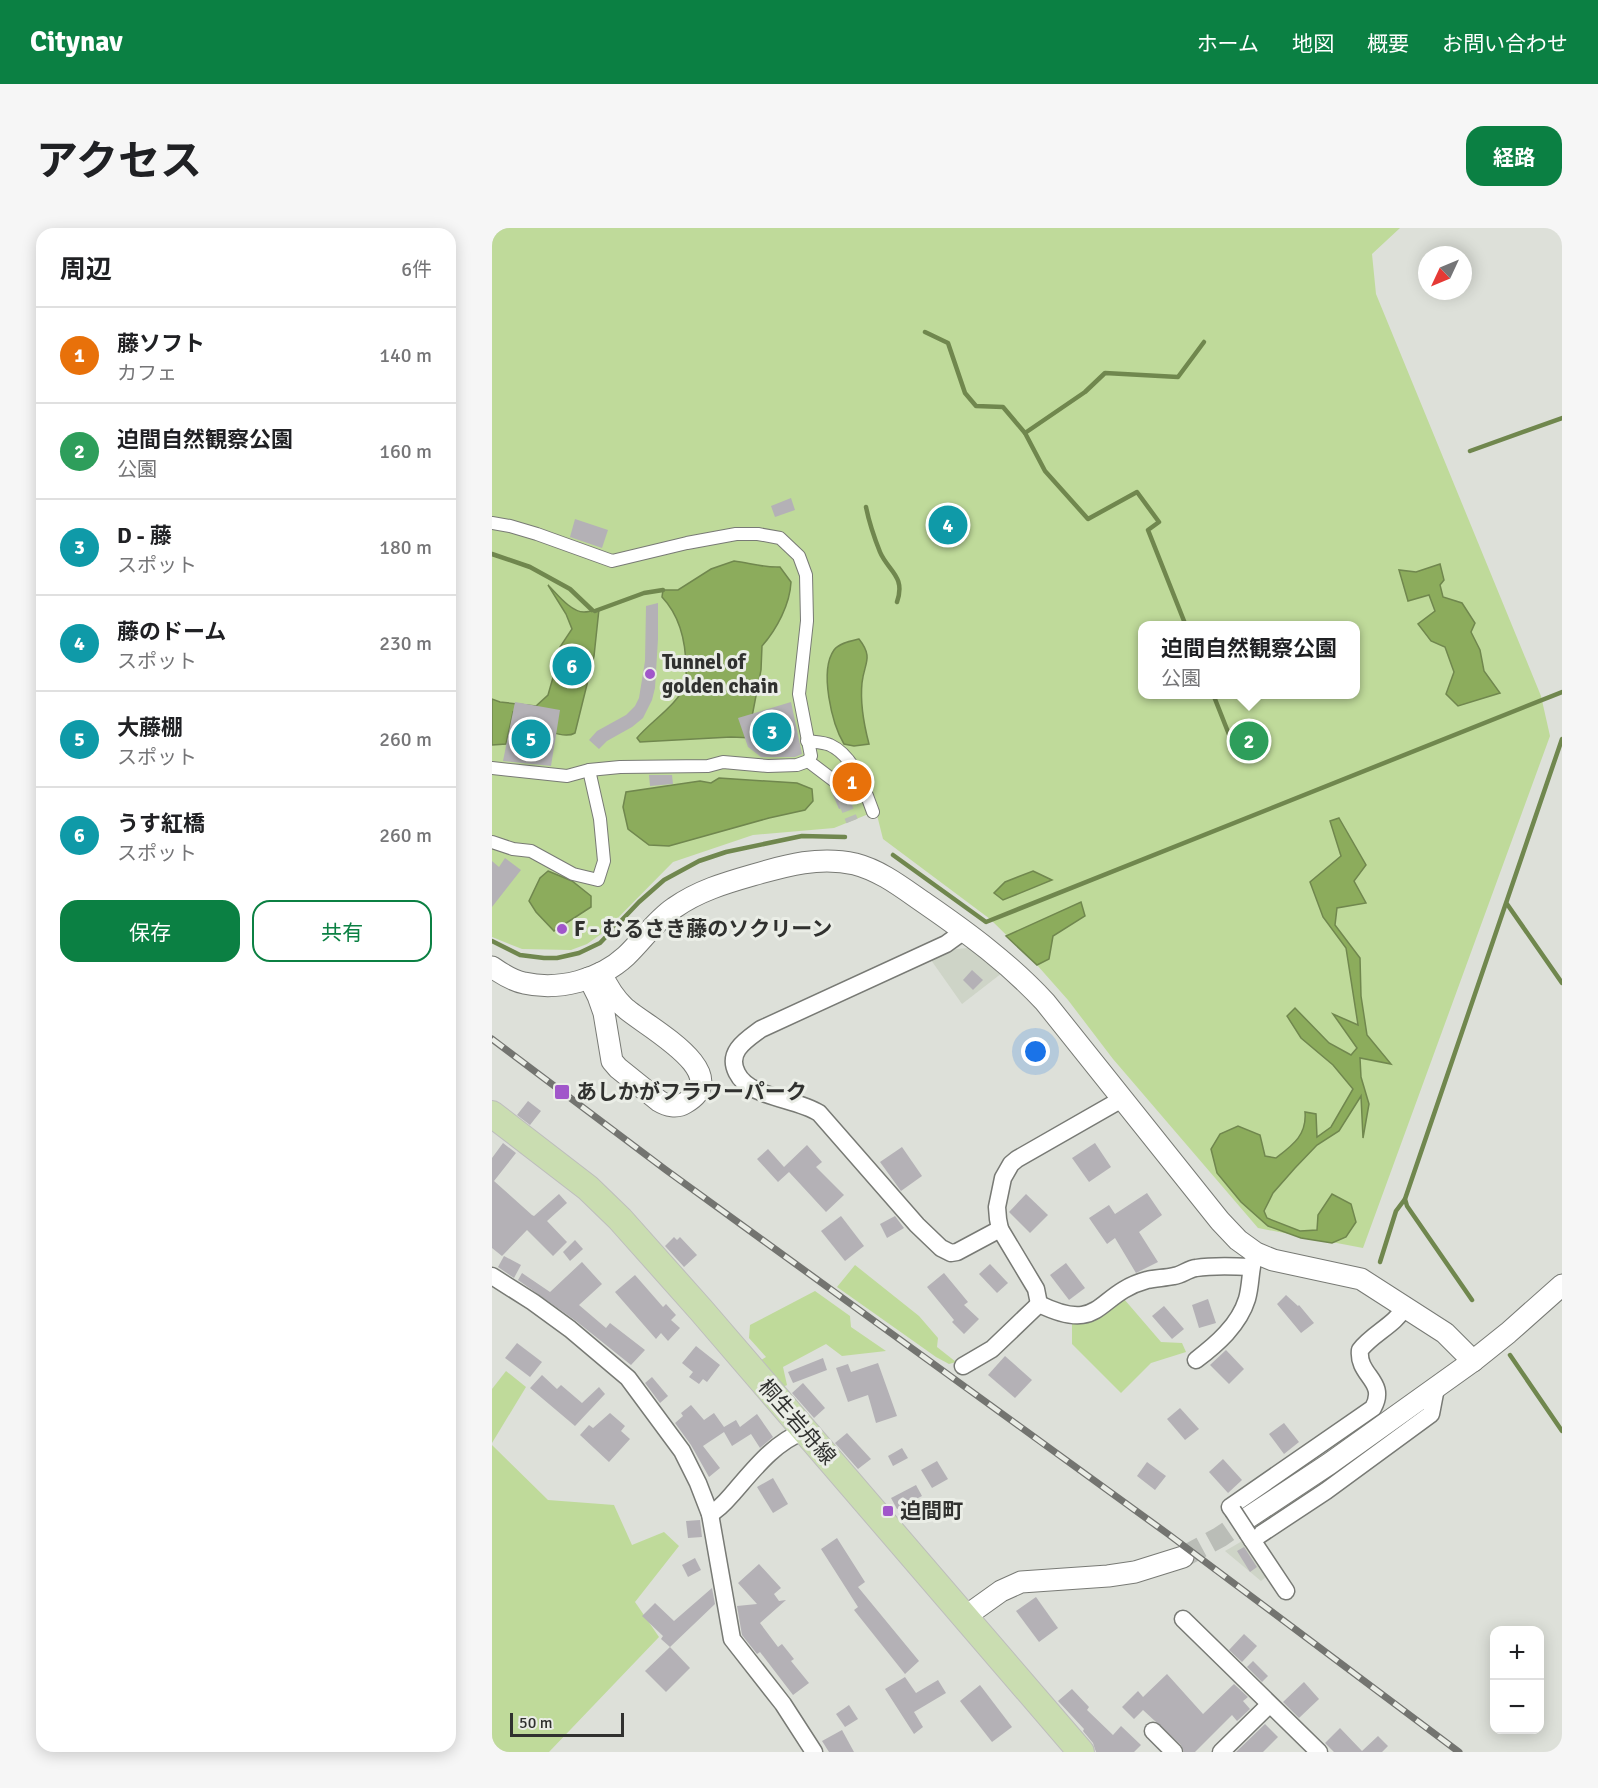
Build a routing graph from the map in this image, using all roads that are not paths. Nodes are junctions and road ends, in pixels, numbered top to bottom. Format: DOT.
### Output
graph roads {
  1 [pos="492,523"];
  2 [pos="807,741"];
  3 [pos="808,761"];
  4 [pos="492,768"];
  5 [pos="589,770"];
  6 [pos="837,783"];
  7 [pos="873,812"];
  8 [pos="492,842"];
  9 [pos="964,931"];
  10 [pos="492,967"];
  11 [pos="595,975"];
  12 [pos="1122,1099"];
  13 [pos="492,1114"];
  14 [pos="1000,1229"];
  15 [pos="1253,1260"];
  16 [pos="492,1276"];
  17 [pos="1562,1285"];
  18 [pos="1038,1304"];
  19 [pos="1406,1306"];
  20 [pos="1196,1360"];
  21 [pos="1473,1361"];
  22 [pos="963,1366"];
  23 [pos="804,1431"];
  24 [pos="710,1514"];
  25 [pos="1246,1526"];
  26 [pos="1183,1557"];
  27 [pos="1286,1591"];
  28 [pos="966,1616"];
  29 [pos="1183,1619"];
  30 [pos="1269,1704"];
  31 [pos="1153,1731"];
  32 [pos="814,1752"];
  33 [pos="1081,1752"];
  34 [pos="1174,1752"];
  35 [pos="1221,1752"];
  36 [pos="1319,1752"];
  1 -- 2 [label="street"];
  2 -- 3 [label="street"];
  2 -- 7 [label="street"];
  3 -- 5 [label="street"];
  3 -- 6 [label="street"];
  4 -- 5 [label="street"];
  5 -- 8 [label="street"];
  9 -- 11 [label="street"];
  9 -- 12 [label="street"];
  9 -- 14 [label="street"];
  10 -- 11 [label="street"];
  11 -- 11 [label="street"];
  12 -- 14 [label="street"];
  12 -- 15 [label="street"];
  13 -- 23 [label="main road, 桐生岩舟線"];
  14 -- 18 [label="street"];
  15 -- 18 [label="street"];
  15 -- 19 [label="street"];
  15 -- 20 [label="street"];
  16 -- 24 [label="street"];
  17 -- 21 [label="street"];
  18 -- 22 [label="street"];
  19 -- 21 [label="street"];
  19 -- 25 [label="street"];
  21 -- 25 [label="street"];
  23 -- 24 [label="street"];
  23 -- 28 [label="main road, 桐生岩舟線"];
  24 -- 32 [label="street"];
  25 -- 27 [label="street"];
  26 -- 28 [label="street"];
  28 -- 33 [label="main road, 桐生岩舟線"];
  29 -- 30 [label="street"];
  30 -- 35 [label="street"];
  30 -- 36 [label="street"];
  31 -- 34 [label="street"];
}
